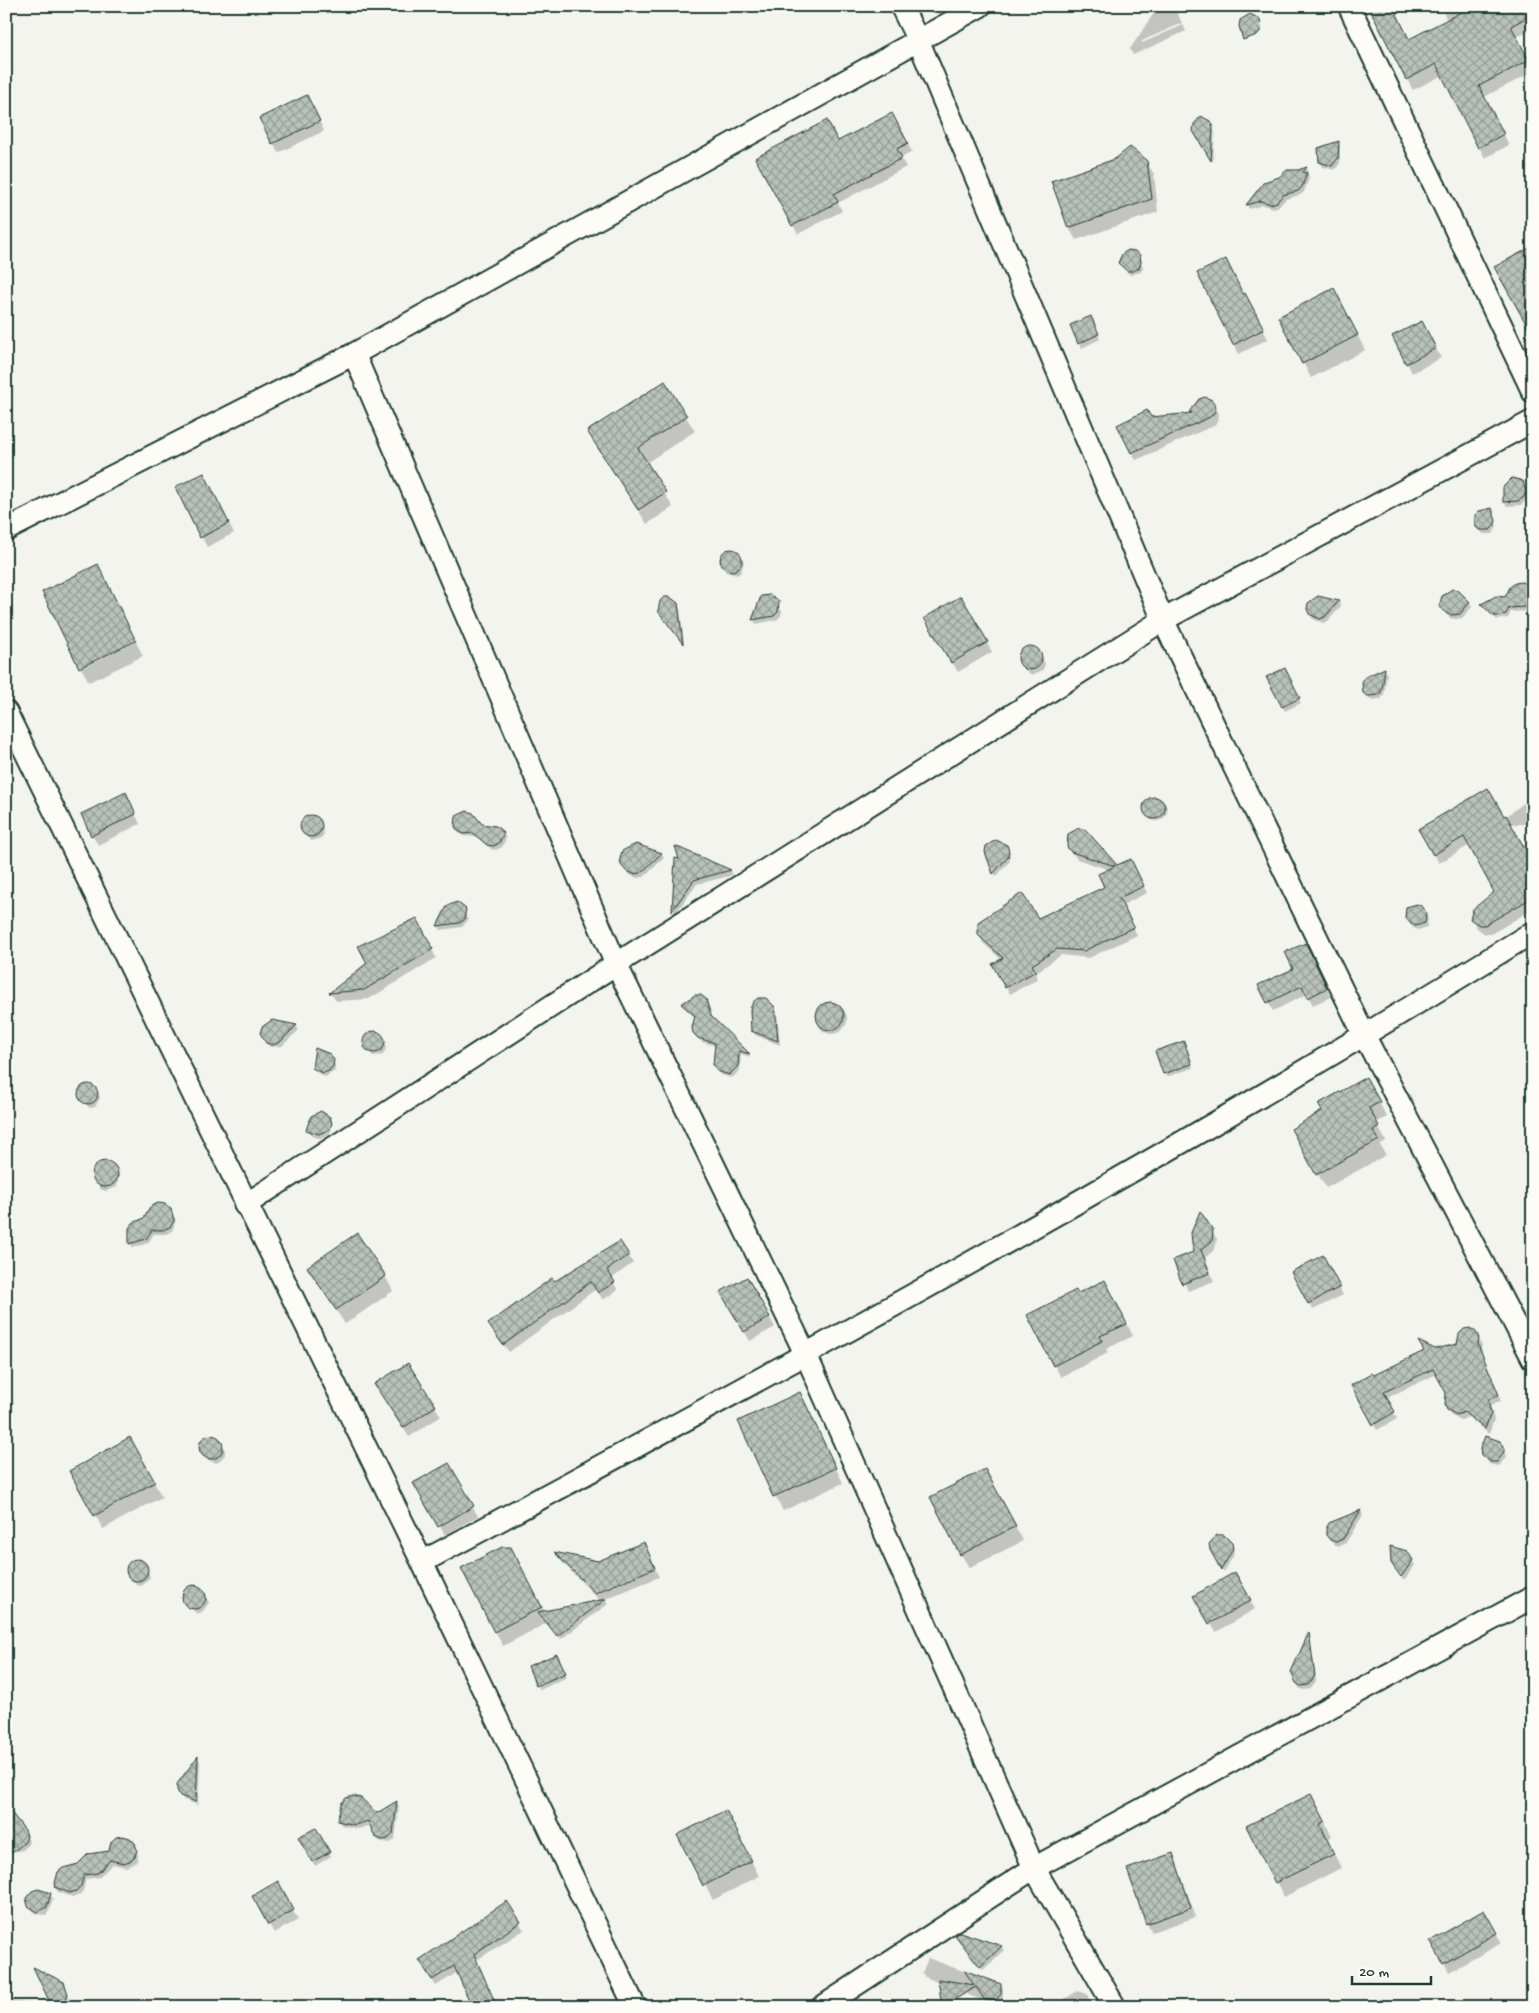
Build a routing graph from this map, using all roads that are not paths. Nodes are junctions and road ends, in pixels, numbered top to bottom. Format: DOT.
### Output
graph roads {
  1 [pos="902,6"];
  2 [pos="980,6"];
  3 [pos="1349,6"];
  4 [pos="918,40"];
  5 [pos="354,354"];
  6 [pos="1533,392"];
  7 [pos="1533,421"];
  8 [pos="6,530"];
  9 [pos="1163,620"];
  10 [pos="6,712"];
  11 [pos="1533,932"];
  12 [pos="616,964"];
  13 [pos="1365,1036"];
  14 [pos="245,1205"];
  15 [pos="806,1356"];
  16 [pos="1533,1359"];
  17 [pos="422,1562"];
  18 [pos="1533,1597"];
  19 [pos="1034,1868"];
  20 [pos="635,2007"];
  21 [pos="822,2007"];
  22 [pos="1115,2007"];
  1 -- 4 [label="street"];
  2 -- 4 [label="street"];
  3 -- 6 [label="street"];
  4 -- 5 [label="street"];
  4 -- 9 [label="street"];
  5 -- 8 [label="street"];
  5 -- 12 [label="street"];
  7 -- 9 [label="street"];
  9 -- 12 [label="street"];
  9 -- 13 [label="street"];
  10 -- 14 [label="street"];
  11 -- 13 [label="street"];
  12 -- 14 [label="street"];
  12 -- 15 [label="street"];
  13 -- 15 [label="street"];
  13 -- 16 [label="street"];
  14 -- 17 [label="street"];
  15 -- 17 [label="street"];
  15 -- 19 [label="street"];
  17 -- 20 [label="street"];
  18 -- 19 [label="street"];
  19 -- 21 [label="street"];
  19 -- 22 [label="street"];
}
